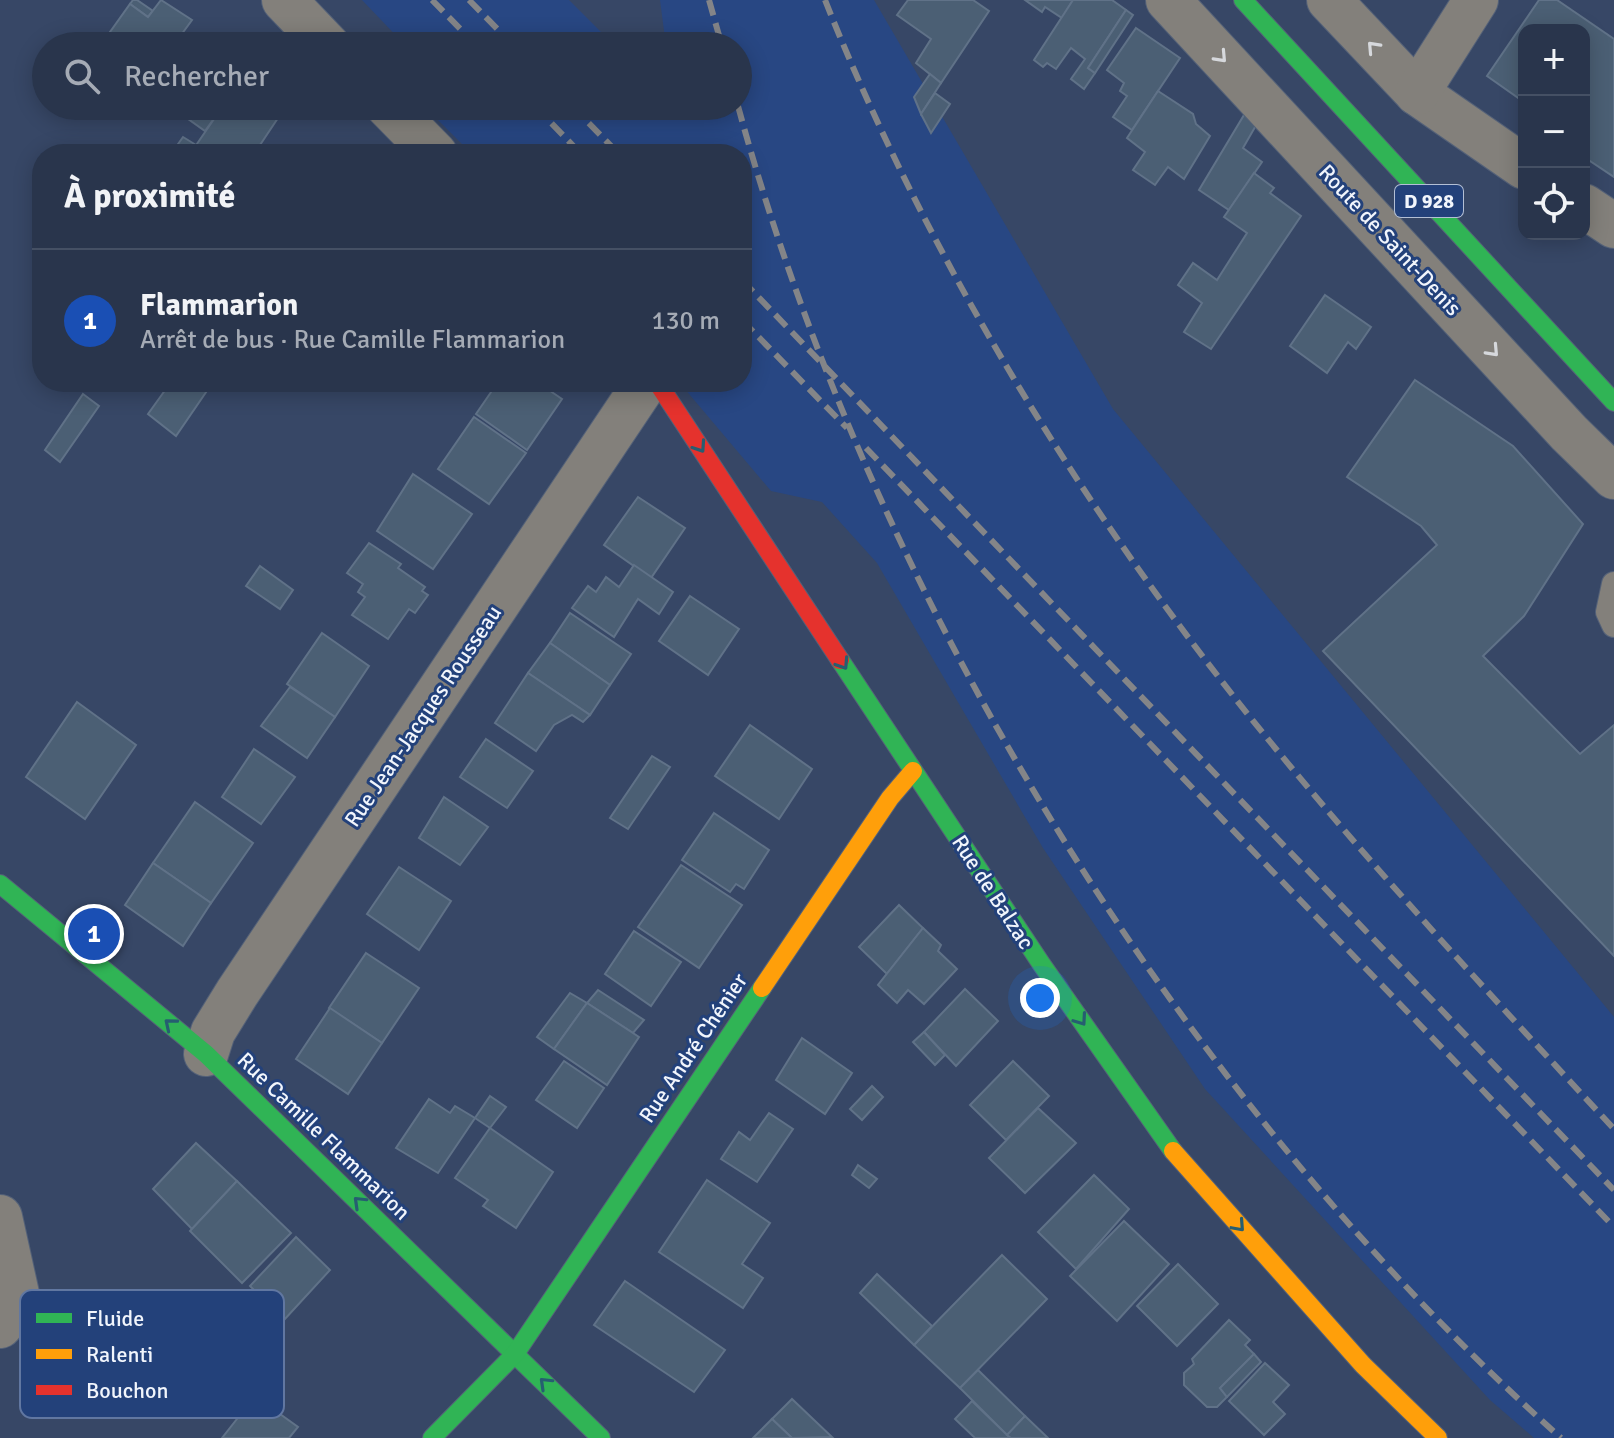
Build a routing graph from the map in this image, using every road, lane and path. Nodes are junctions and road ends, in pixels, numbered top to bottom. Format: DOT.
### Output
graph roads {
  1 [pos="284,0"];
  2 [pos="1168,0"];
  3 [pos="1243,0"];
  4 [pos="1329,0"];
  5 [pos="1476,0"];
  6 [pos="315,32"];
  7 [pos="1417,93"];
  8 [pos="402,120"];
  9 [pos="425,144"];
  10 [pos="1518,163"];
  11 [pos="1590,210"];
  12 [pos="1614,226"];
  13 [pos="639,392"];
  14 [pos="664,392"];
  15 [pos="1614,402"];
  16 [pos="1614,477"];
  17 [pos="1614,584"];
  18 [pos="1614,625"];
  19 [pos="913,771"];
  20 [pos="0,884"];
  21 [pos="206,1054"];
  22 [pos="0,1217"];
  23 [pos="0,1326"];
  24 [pos="515,1354"];
  25 [pos="432,1438"];
  26 [pos="601,1438"];
  27 [pos="1438,1438"];
  1 -- 6 [label="street"];
  2 -- 16 [label="street, Route de Saint-Denis, one-way"];
  3 -- 15 [label="street, D 928"];
  7 -- 4 [label="street, one-way"];
  5 -- 7 [label="street"];
  7 -- 10 [label="street"];
  8 -- 9 [label="street"];
  11 -- 12 [label="street"];
  13 -- 21 [label="street, Rue Jean-Jacques Rousseau"];
  14 -- 19 [label="street, Rue de Balzac, one-way"];
  17 -- 18 [label="lane"];
  19 -- 24 [label="street, Rue André Chénier"];
  19 -- 27 [label="street, Rue de Balzac, one-way"];
  21 -- 20 [label="street, Rue Camille Flammarion, one-way"];
  24 -- 21 [label="street, Rue Camille Flammarion, one-way"];
  22 -- 23 [label="street"];
  24 -- 25 [label="street, Rue André Chénier"];
  26 -- 24 [label="street, Rue Camille Flammarion, one-way"];
}
